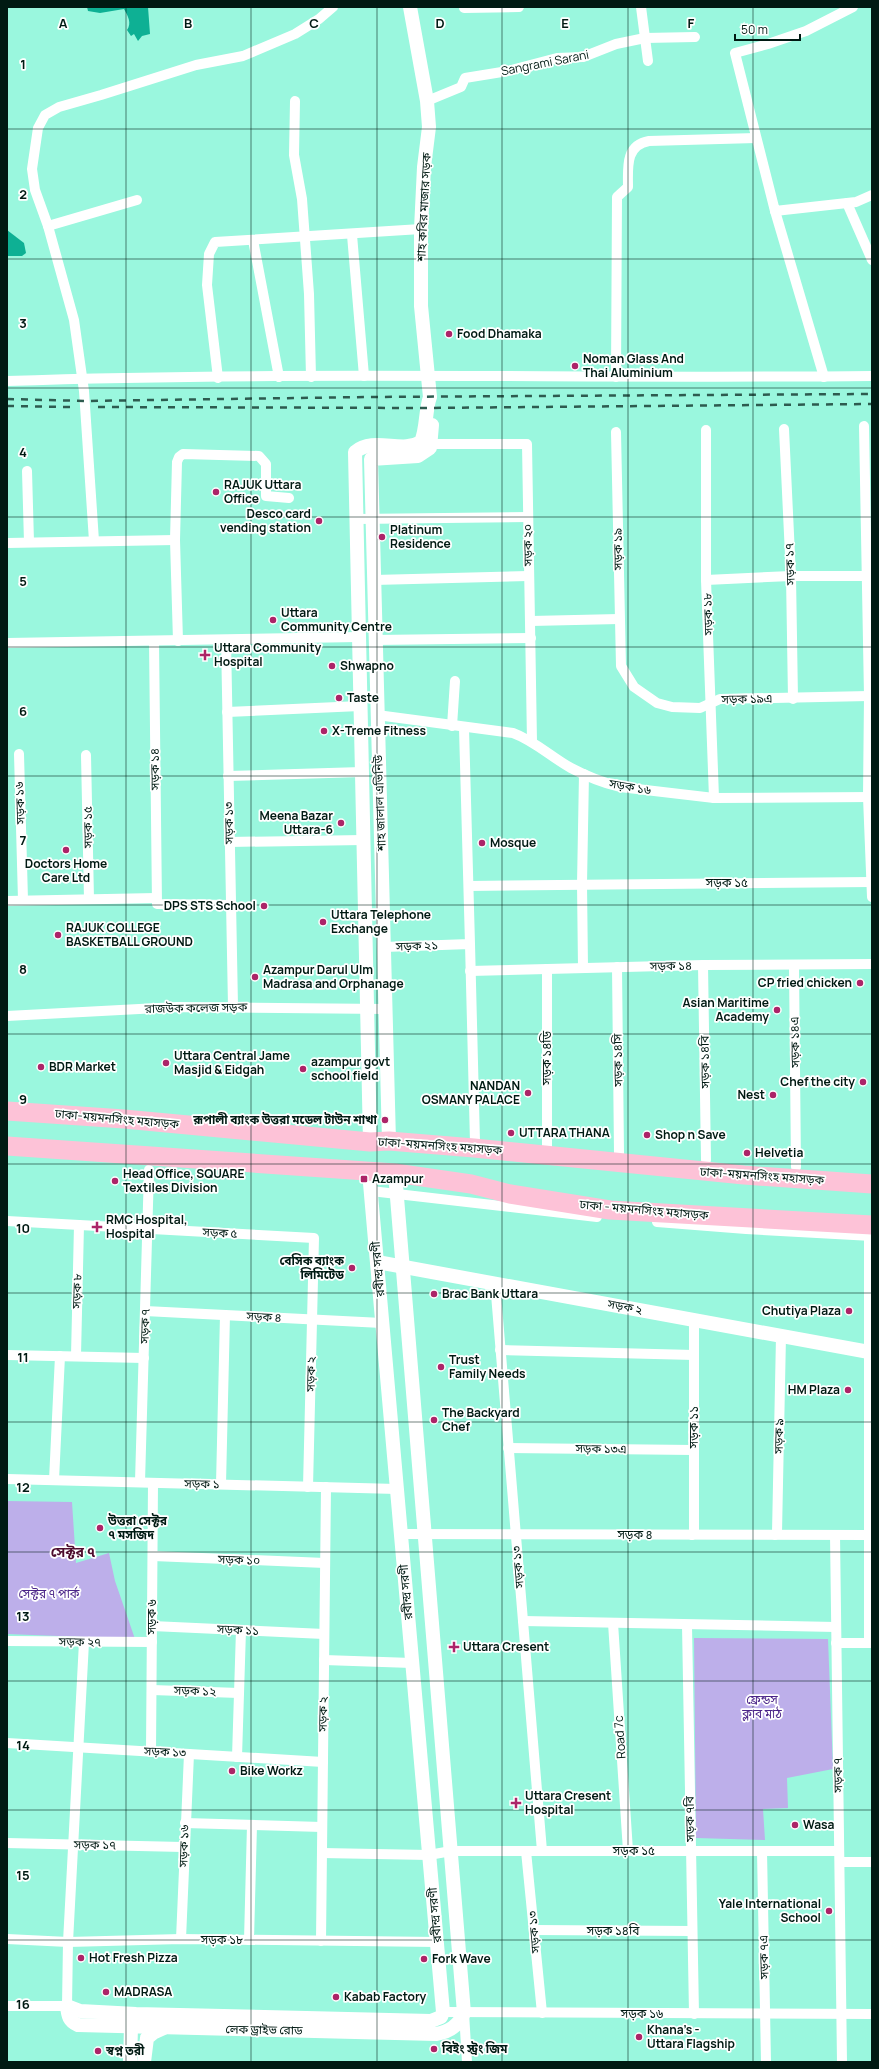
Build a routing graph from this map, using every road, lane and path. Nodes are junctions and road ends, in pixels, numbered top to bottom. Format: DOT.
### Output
graph roads {
  1 [pos="333,7"];
  2 [pos="410,7"];
  3 [pos="519,7"];
  4 [pos="641,7"];
  5 [pos="853,7"];
  6 [pos="464,8"];
  7 [pos="695,37"];
  8 [pos="645,38"];
  9 [pos="648,61"];
  10 [pos="295,101"];
  11 [pos="427,101"];
  12 [pos="756,138"];
  13 [pos="872,195"];
  14 [pos="137,200"];
  15 [pos="847,203"];
  16 [pos="775,212"];
  17 [pos="48,226"];
  18 [pos="421,229"];
  19 [pos="352,234"];
  20 [pos="305,238"];
  21 [pos="253,240"];
  22 [pos="872,260"];
  23 [pos="428,375"];
  24 [pos="364,376"];
  25 [pos="872,376"];
  26 [pos="311,377"];
  27 [pos="616,377"];
  28 [pos="824,377"];
  29 [pos="218,378"];
  30 [pos="279,378"];
  31 [pos="81,380"];
  32 [pos="7,381"];
  33 [pos="428,403"];
  34 [pos="864,426"];
  35 [pos="784,429"];
  36 [pos="706,430"];
  37 [pos="616,432"];
  38 [pos="431,444"];
  39 [pos="27,471"];
  40 [pos="289,498"];
  41 [pos="528,517"];
  42 [pos="356,519"];
  43 [pos="372,519"];
  44 [pos="175,540"];
  45 [pos="94,541"];
  46 [pos="29,542"];
  47 [pos="7,543"];
  48 [pos="528,576"];
  49 [pos="791,576"];
  50 [pos="869,576"];
  51 [pos="374,580"];
  52 [pos="706,580"];
  53 [pos="619,619"];
  54 [pos="531,620"];
  55 [pos="359,637"];
  56 [pos="531,638"];
  57 [pos="178,640"];
  58 [pos="226,640"];
  59 [pos="376,640"];
  60 [pos="154,641"];
  61 [pos="7,643"];
  62 [pos="621,666"];
  63 [pos="455,681"];
  64 [pos="869,696"];
  65 [pos="793,698"];
  66 [pos="711,703"];
  67 [pos="360,706"];
  68 [pos="227,712"];
  69 [pos="378,715"];
  70 [pos="452,726"];
  71 [pos="464,728"];
  72 [pos="532,742"];
  73 [pos="19,754"];
  74 [pos="86,755"];
  75 [pos="362,772"];
  76 [pos="584,774"];
  77 [pos="228,776"];
  78 [pos="870,797"];
  79 [pos="714,798"];
  80 [pos="363,840"];
  81 [pos="229,842"];
  82 [pos="872,882"];
  83 [pos="582,884"];
  84 [pos="469,886"];
  85 [pos="872,897"];
  86 [pos="156,898"];
  87 [pos="90,899"];
  88 [pos="23,900"];
  89 [pos="7,901"];
  90 [pos="231,905"];
  91 [pos="388,947"];
  92 [pos="872,964"];
  93 [pos="703,965"];
  94 [pos="794,966"];
  95 [pos="617,967"];
  96 [pos="584,968"];
  97 [pos="547,969"];
  98 [pos="470,971"];
  99 [pos="233,1006"];
  100 [pos="367,1009"];
  101 [pos="385,1009"];
  102 [pos="7,1016"];
  103 [pos="9,1111"];
  104 [pos="389,1141"];
  105 [pos="370,1142"];
  106 [pos="475,1142"];
  107 [pos="7,1146"];
  108 [pos="547,1148"];
  109 [pos="619,1153"];
  110 [pos="706,1160"];
  111 [pos="796,1167"];
  112 [pos="149,1170"];
  113 [pos="369,1172"];
  114 [pos="395,1173"];
  115 [pos="872,1184"];
  116 [pos="371,1191"];
  117 [pos="397,1194"];
  118 [pos="7,1221"];
  119 [pos="79,1225"];
  120 [pos="148,1229"];
  121 [pos="871,1232"];
  122 [pos="314,1238"];
  123 [pos="377,1262"];
  124 [pos="403,1265"];
  125 [pos="494,1282"];
  126 [pos="871,1290"];
  127 [pos="145,1311"];
  128 [pos="225,1315"];
  129 [pos="312,1319"];
  130 [pos="694,1320"];
  131 [pos="382,1323"];
  132 [pos="781,1336"];
  133 [pos="500,1350"];
  134 [pos="870,1352"];
  135 [pos="7,1355"];
  136 [pos="694,1355"];
  137 [pos="60,1356"];
  138 [pos="76,1356"];
  139 [pos="144,1358"];
  140 [pos="508,1448"];
  141 [pos="694,1450"];
  142 [pos="871,1468"];
  143 [pos="7,1479"];
  144 [pos="54,1480"];
  145 [pos="140,1482"];
  146 [pos="153,1483"];
  147 [pos="222,1484"];
  148 [pos="308,1486"];
  149 [pos="326,1487"];
  150 [pos="397,1489"];
  151 [pos="401,1534"];
  152 [pos="425,1534"];
  153 [pos="515,1534"];
  154 [pos="692,1535"];
  155 [pos="775,1535"];
  156 [pos="834,1535"];
  157 [pos="869,1536"];
  158 [pos="870,1552"];
  159 [pos="153,1556"];
  160 [pos="325,1563"];
  161 [pos="523,1622"];
  162 [pos="613,1623"];
  163 [pos="687,1625"];
  164 [pos="152,1626"];
  165 [pos="836,1627"];
  166 [pos="241,1630"];
  167 [pos="324,1634"];
  168 [pos="7,1641"];
  169 [pos="84,1642"];
  170 [pos="152,1642"];
  171 [pos="870,1642"];
  172 [pos="836,1643"];
  173 [pos="324,1660"];
  174 [pos="412,1663"];
  175 [pos="152,1690"];
  176 [pos="239,1693"];
  177 [pos="7,1743"];
  178 [pos="78,1747"];
  179 [pos="151,1752"];
  180 [pos="189,1754"];
  181 [pos="237,1757"];
  182 [pos="323,1762"];
  183 [pos="184,1823"];
  184 [pos="252,1825"];
  185 [pos="322,1827"];
  186 [pos="7,1843"];
  187 [pos="73,1844"];
  188 [pos="183,1847"];
  189 [pos="451,1851"];
  190 [pos="526,1851"];
  191 [pos="542,1851"];
  192 [pos="628,1851"];
  193 [pos="691,1851"];
  194 [pos="762,1851"];
  195 [pos="839,1852"];
  196 [pos="322,1853"];
  197 [pos="429,1855"];
  198 [pos="840,1862"];
  199 [pos="872,1862"];
  200 [pos="534,1930"];
  201 [pos="692,1931"];
  202 [pos="7,1939"];
  203 [pos="181,1939"];
  204 [pos="249,1940"];
  205 [pos="321,1941"];
  206 [pos="68,1942"];
  207 [pos="437,1942"];
  208 [pos="7,2006"];
  209 [pos="67,2006"];
  210 [pos="443,2012"];
  211 [pos="464,2012"];
  212 [pos="542,2013"];
  213 [pos="136,2014"];
  214 [pos="694,2014"];
  215 [pos="765,2014"];
  216 [pos="842,2014"];
  217 [pos="872,2014"];
  218 [pos="131,2027"];
  219 [pos="166,2028"];
  220 [pos="130,2062"];
  221 [pos="144,2062"];
  222 [pos="467,2062"];
  223 [pos="766,2062"];
  224 [pos="842,2062"];
  1 -- 17 [label="street"];
  2 -- 11 [label="street, শাহ কবির মাজার সড়ক"];
  3 -- 6 [label="street"];
  4 -- 8 [label="street"];
  5 -- 12 [label="street"];
  7 -- 8 [label="street, Sangrami Sarani"];
  8 -- 9 [label="street"];
  8 -- 11 [label="street, Sangrami Sarani"];
  10 -- 20 [label="street"];
  11 -- 18 [label="street, শাহ কবির মাজার সড়ক"];
  12 -- 16 [label="street"];
  12 -- 27 [label="street"];
  13 -- 15 [label="street"];
  14 -- 17 [label="street"];
  15 -- 16 [label="street"];
  15 -- 22 [label="street"];
  16 -- 28 [label="street"];
  17 -- 31 [label="street"];
  18 -- 19 [label="street"];
  18 -- 23 [label="street, শাহ কবির মাজার সড়ক"];
  19 -- 20 [label="street"];
  19 -- 24 [label="street"];
  20 -- 21 [label="street"];
  20 -- 26 [label="street"];
  21 -- 29 [label="street"];
  21 -- 30 [label="street"];
  23 -- 24 [label="street"];
  23 -- 27 [label="street"];
  23 -- 33 [label="street, শাহ কবির মাজার সড়ক"];
  24 -- 26 [label="street"];
  25 -- 28 [label="street"];
  26 -- 30 [label="street"];
  27 -- 28 [label="street"];
  29 -- 30 [label="street"];
  29 -- 31 [label="street"];
  31 -- 32 [label="street"];
  31 -- 45 [label="street"];
  33 -- 38 [label="street"];
  33 -- 42 [label="street, শাহ জালাল এভিনিউ"];
  34 -- 50 [label="street"];
  35 -- 49 [label="street, সড়ক ১৭"];
  36 -- 52 [label="street, সড়ক ১৮"];
  37 -- 53 [label="street, সড়ক ১৯"];
  38 -- 41 [label="street, সড়ক ২০"];
  38 -- 43 [label="street, শাহ জালাল এভিনিউ"];
  39 -- 46 [label="street"];
  40 -- 44 [label="street"];
  41 -- 43 [label="street"];
  41 -- 48 [label="street, সড়ক ২০"];
  42 -- 43 [label="street"];
  42 -- 55 [label="street, শাহ জালাল এভিনিউ"];
  43 -- 51 [label="street, শাহ জালাল এভিনিউ"];
  44 -- 45 [label="street"];
  44 -- 57 [label="street"];
  45 -- 46 [label="street"];
  46 -- 47 [label="street"];
  48 -- 51 [label="street"];
  48 -- 54 [label="street, সড়ক ২০"];
  49 -- 50 [label="street"];
  49 -- 52 [label="street"];
  49 -- 65 [label="street, সড়ক ১৭"];
  50 -- 64 [label="street"];
  51 -- 59 [label="street, শাহ জালাল এভিনিউ"];
  52 -- 66 [label="street, সড়ক ১৮"];
  53 -- 54 [label="street"];
  53 -- 62 [label="street, সড়ক ১৯"];
  54 -- 56 [label="street, সড়ক ২০"];
  55 -- 58 [label="street"];
  55 -- 67 [label="street, শাহ জালাল এভিনিউ"];
  56 -- 59 [label="street"];
  56 -- 72 [label="street, সড়ক ২০"];
  57 -- 58 [label="street"];
  57 -- 60 [label="street"];
  58 -- 68 [label="street, সড়ক ১৩"];
  59 -- 69 [label="street, শাহ জালাল এভিনিউ"];
  60 -- 61 [label="street"];
  60 -- 86 [label="street, সড়ক ১৪"];
  62 -- 66 [label="street, সড়ক ১৯এ"];
  63 -- 70 [label="street"];
  64 -- 65 [label="street, সড়ক ১৯এ"];
  64 -- 78 [label="street"];
  65 -- 66 [label="street, সড়ক ১৯এ"];
  66 -- 79 [label="street, সড়ক ১৮"];
  67 -- 68 [label="street"];
  67 -- 75 [label="street, শাহ জালাল এভিনিউ"];
  68 -- 77 [label="street, সড়ক ১৩"];
  69 -- 70 [label="street, সড়ক ১৬"];
  69 -- 91 [label="street, শাহ জালাল এভিনিউ"];
  70 -- 71 [label="street, সড়ক ১৬"];
  71 -- 72 [label="street, সড়ক ১৬"];
  71 -- 84 [label="street, সড়ক ২১"];
  72 -- 76 [label="street, সড়ক ১৬"];
  73 -- 88 [label="street, সড়ক ১৬"];
  74 -- 87 [label="street, সড়ক ১৫"];
  75 -- 77 [label="street"];
  75 -- 80 [label="street, শাহ জালাল এভিনিউ"];
  76 -- 79 [label="street, সড়ক ১৬"];
  76 -- 83 [label="street"];
  77 -- 81 [label="street, সড়ক ১৩"];
  78 -- 79 [label="street, সড়ক ১৬"];
  78 -- 82 [label="street"];
  80 -- 81 [label="street"];
  80 -- 100 [label="street, শাহ জালাল এভিনিউ"];
  81 -- 90 [label="street, সড়ক ১৩"];
  82 -- 83 [label="street, সড়ক ১৫"];
  82 -- 85 [label="street"];
  83 -- 84 [label="street, সড়ক ১৫"];
  83 -- 96 [label="street"];
  84 -- 91 [label="street, সড়ক ২১"];
  86 -- 87 [label="street"];
  86 -- 90 [label="street"];
  87 -- 88 [label="street"];
  88 -- 89 [label="street"];
  90 -- 99 [label="street, সড়ক ১৩"];
  91 -- 98 [label="street, সড়ক ২১"];
  91 -- 101 [label="street, শাহ জালাল এভিনিউ"];
  92 -- 94 [label="street, সড়ক ১৪"];
  93 -- 94 [label="street, সড়ক ১৪"];
  93 -- 95 [label="street, সড়ক ১৪"];
  93 -- 110 [label="street, সড়ক ১৪বি"];
  94 -- 111 [label="street, সড়ক ১৪এ"];
  95 -- 96 [label="street, সড়ক ১৪"];
  95 -- 109 [label="street, সড়ক ১৪সি"];
  96 -- 97 [label="street, সড়ক ১৪"];
  97 -- 98 [label="street, সড়ক ১৪"];
  97 -- 108 [label="street, সড়ক ১৪ডি"];
  98 -- 106 [label="street, সড়ক ২১"];
  99 -- 100 [label="street, রাজউক কলেজ সড়ক"];
  99 -- 102 [label="street, রাজউক কলেজ সড়ক"];
  100 -- 101 [label="street, রাজউক কলেজ সড়ক"];
  100 -- 105 [label="street, শাহ জালাল এভিনিউ"];
  101 -- 104 [label="street, শাহ জালাল এভিনিউ"];
  103 -- 105 [label="highway, ঢাকা-ময়মনসিংহ মহাসড়ক"];
  104 -- 105 [label="highway, ঢাকা-ময়মনসিংহ মহাসড়ক"];
  104 -- 115 [label="highway, ঢাকা-ময়মনসিংহ মহাসড়ক"];
  107 -- 113 [label="highway"];
  112 -- 120 [label="street, সড়ক ৭"];
  113 -- 114 [label="highway"];
  113 -- 116 [label="street, রবীন্দ্র সরণী"];
  114 -- 117 [label="street, রবীন্দ্র সরণী"];
  114 -- 121 [label="highway, ঢাকা - ময়মনসিংহ মহাসড়ক"];
  116 -- 117 [label="street"];
  116 -- 123 [label="street, রবীন্দ্র সরণী"];
  117 -- 121 [label="street"];
  117 -- 124 [label="street, রবীন্দ্র সরণী"];
  118 -- 119 [label="street, সড়ক ৫"];
  119 -- 120 [label="street, সড়ক ৫"];
  119 -- 138 [label="street, সড়ক ৮"];
  120 -- 122 [label="street, সড়ক ৫"];
  120 -- 127 [label="street, সড়ক ৭"];
  121 -- 126 [label="street"];
  122 -- 129 [label="street, সড়ক ২"];
  123 -- 124 [label="street, সড়ক ২"];
  123 -- 131 [label="street, রবীন্দ্র সরণী"];
  124 -- 125 [label="street, সড়ক ২"];
  124 -- 152 [label="street, রবীন্দ্র সরণী"];
  125 -- 130 [label="street, সড়ক ২"];
  125 -- 133 [label="street, সড়ক ১৩"];
  126 -- 134 [label="street"];
  127 -- 128 [label="street, সড়ক ৪"];
  127 -- 139 [label="street, সড়ক ৭"];
  128 -- 129 [label="street, সড়ক ৪"];
  128 -- 147 [label="street"];
  129 -- 131 [label="street, সড়ক ৪"];
  129 -- 148 [label="street, সড়ক ২"];
  130 -- 132 [label="street, সড়ক ২"];
  130 -- 136 [label="street, সড়ক ১১"];
  131 -- 150 [label="street, রবীন্দ্র সরণী"];
  132 -- 134 [label="street, সড়ক ২"];
  132 -- 155 [label="street, সড়ক ৯"];
  133 -- 136 [label="street"];
  133 -- 140 [label="street, সড়ক ১৩"];
  134 -- 142 [label="street"];
  135 -- 137 [label="street"];
  136 -- 141 [label="street, সড়ক ১১"];
  137 -- 138 [label="street"];
  137 -- 144 [label="street"];
  138 -- 139 [label="street"];
  139 -- 145 [label="street, সড়ক ৭"];
  140 -- 141 [label="street, সড়ক ১৩এ"];
  140 -- 153 [label="street, সড়ক ১৩"];
  141 -- 154 [label="street, সড়ক ১১"];
  142 -- 157 [label="street"];
  143 -- 144 [label="street, সড়ক ১"];
  144 -- 145 [label="street, সড়ক ১"];
  145 -- 146 [label="street, সড়ক ১"];
  146 -- 147 [label="street, সড়ক ১"];
  146 -- 159 [label="street, সড়ক ৬"];
  147 -- 148 [label="street, সড়ক ১"];
  148 -- 149 [label="street, সড়ক ১"];
  149 -- 150 [label="street, সড়ক ১"];
  149 -- 160 [label="street, সড়ক ২"];
  150 -- 151 [label="street, রবীন্দ্র সরণী"];
  151 -- 152 [label="street, সড়ক ৪"];
  151 -- 174 [label="street, রবীন্দ্র সরণী"];
  152 -- 153 [label="street, সড়ক ৪"];
  152 -- 189 [label="street, রবীন্দ্র সরণী"];
  153 -- 154 [label="street, সড়ক ৪"];
  153 -- 161 [label="street, সড়ক ১৩"];
  154 -- 155 [label="street, সড়ক ৪"];
  155 -- 156 [label="street, সড়ক ৪"];
  156 -- 157 [label="street, সড়ক ৪"];
  156 -- 165 [label="street, সড়ক ৭"];
  157 -- 158 [label="street"];
  158 -- 171 [label="street"];
  159 -- 160 [label="street, সড়ক ১০"];
  159 -- 164 [label="street, সড়ক ৬"];
  160 -- 167 [label="street, সড়ক ২"];
  161 -- 162 [label="street"];
  161 -- 191 [label="street, সড়ক ১৩"];
  162 -- 163 [label="street"];
  162 -- 192 [label="street, Road 7c"];
  163 -- 165 [label="street"];
  163 -- 193 [label="street, সড়ক ৭বি"];
  164 -- 166 [label="street, সড়ক ১১"];
  164 -- 170 [label="street, সড়ক ৬"];
  165 -- 172 [label="street, সড়ক ৭"];
  166 -- 167 [label="street, সড়ক ১১"];
  166 -- 176 [label="street"];
  167 -- 173 [label="street, সড়ক ২"];
  168 -- 169 [label="street, সড়ক ২৭"];
  169 -- 170 [label="street, সড়ক ২৭"];
  169 -- 178 [label="street"];
  170 -- 175 [label="street, সড়ক ৬"];
  171 -- 172 [label="street"];
  172 -- 195 [label="street, সড়ক ৭"];
  173 -- 174 [label="street"];
  173 -- 182 [label="street, সড়ক ২"];
  174 -- 197 [label="street, রবীন্দ্র সরণী"];
  175 -- 176 [label="street, সড়ক ১২"];
  175 -- 179 [label="street, সড়ক ৬"];
  176 -- 181 [label="street"];
  177 -- 178 [label="street, সড়ক ১৩"];
  178 -- 179 [label="street, সড়ক ১৩"];
  178 -- 187 [label="street"];
  179 -- 180 [label="street, সড়ক ১৩"];
  180 -- 181 [label="street, সড়ক ১৩"];
  180 -- 183 [label="street, সড়ক ১৬"];
  181 -- 182 [label="street, সড়ক ১৩"];
  182 -- 185 [label="street, সড়ক ২"];
  183 -- 184 [label="street"];
  183 -- 188 [label="street, সড়ক ১৬"];
  184 -- 185 [label="street"];
  184 -- 204 [label="street"];
  185 -- 196 [label="street, সড়ক ২"];
  186 -- 187 [label="street, সড়ক ১৭"];
  187 -- 188 [label="street, সড়ক ১৭"];
  187 -- 206 [label="street"];
  188 -- 203 [label="street, সড়ক ১৬"];
  189 -- 190 [label="street, সড়ক ১৫"];
  189 -- 197 [label="street, সড়ক ১৫"];
  189 -- 211 [label="street, রবীন্দ্র সরণী"];
  190 -- 191 [label="street, সড়ক ১৫"];
  190 -- 200 [label="street, সড়ক ১৩"];
  191 -- 192 [label="street, সড়ক ১৫"];
  192 -- 193 [label="street, সড়ক ১৫"];
  193 -- 194 [label="street, সড়ক ১৫"];
  193 -- 201 [label="street, সড়ক ৭বি"];
  194 -- 195 [label="street, সড়ক ১৫"];
  194 -- 215 [label="street, সড়ক ৭এ"];
  195 -- 198 [label="street, সড়ক ৭"];
  196 -- 197 [label="street, সড়ক ১৫"];
  196 -- 205 [label="street, সড়ক ২"];
  197 -- 207 [label="street, রবীন্দ্র সরণী"];
  198 -- 199 [label="street"];
  198 -- 216 [label="street, সড়ক ৭"];
  200 -- 201 [label="street, সড়ক ১৪বি"];
  200 -- 212 [label="street, সড়ক ১৩"];
  201 -- 214 [label="street, সড়ক ৭বি"];
  202 -- 206 [label="street, সড়ক ১৮"];
  203 -- 204 [label="street, সড়ক ১৮"];
  203 -- 206 [label="street, সড়ক ১৮"];
  204 -- 205 [label="street, সড়ক ১৮"];
  205 -- 207 [label="street, সড়ক ১৮"];
  206 -- 209 [label="street"];
  207 -- 210 [label="street, রবীন্দ্র সরণী"];
  208 -- 209 [label="street, লেক ড্রাইভ রোড"];
  209 -- 213 [label="street, লেক ড্রাইভ রোড"];
  209 -- 218 [label="street, লেক ড্রাইভ রোড"];
  210 -- 211 [label="street, সড়ক ১৬"];
  210 -- 213 [label="street, লেক ড্রাইভ রোড"];
  211 -- 212 [label="street, সড়ক ১৬"];
  211 -- 219 [label="street, লেক ড্রাইভ রোড"];
  211 -- 222 [label="street"];
  212 -- 214 [label="street, সড়ক ১৬"];
  213 -- 218 [label="street"];
  214 -- 215 [label="street, সড়ক ১৬"];
  215 -- 216 [label="street, সড়ক ১৬"];
  215 -- 223 [label="street, সড়ক ৭এ"];
  216 -- 217 [label="street"];
  216 -- 224 [label="street, সড়ক ৭"];
  218 -- 219 [label="street, লেক ড্রাইভ রোড"];
  218 -- 220 [label="street"];
  219 -- 221 [label="street"];
}
